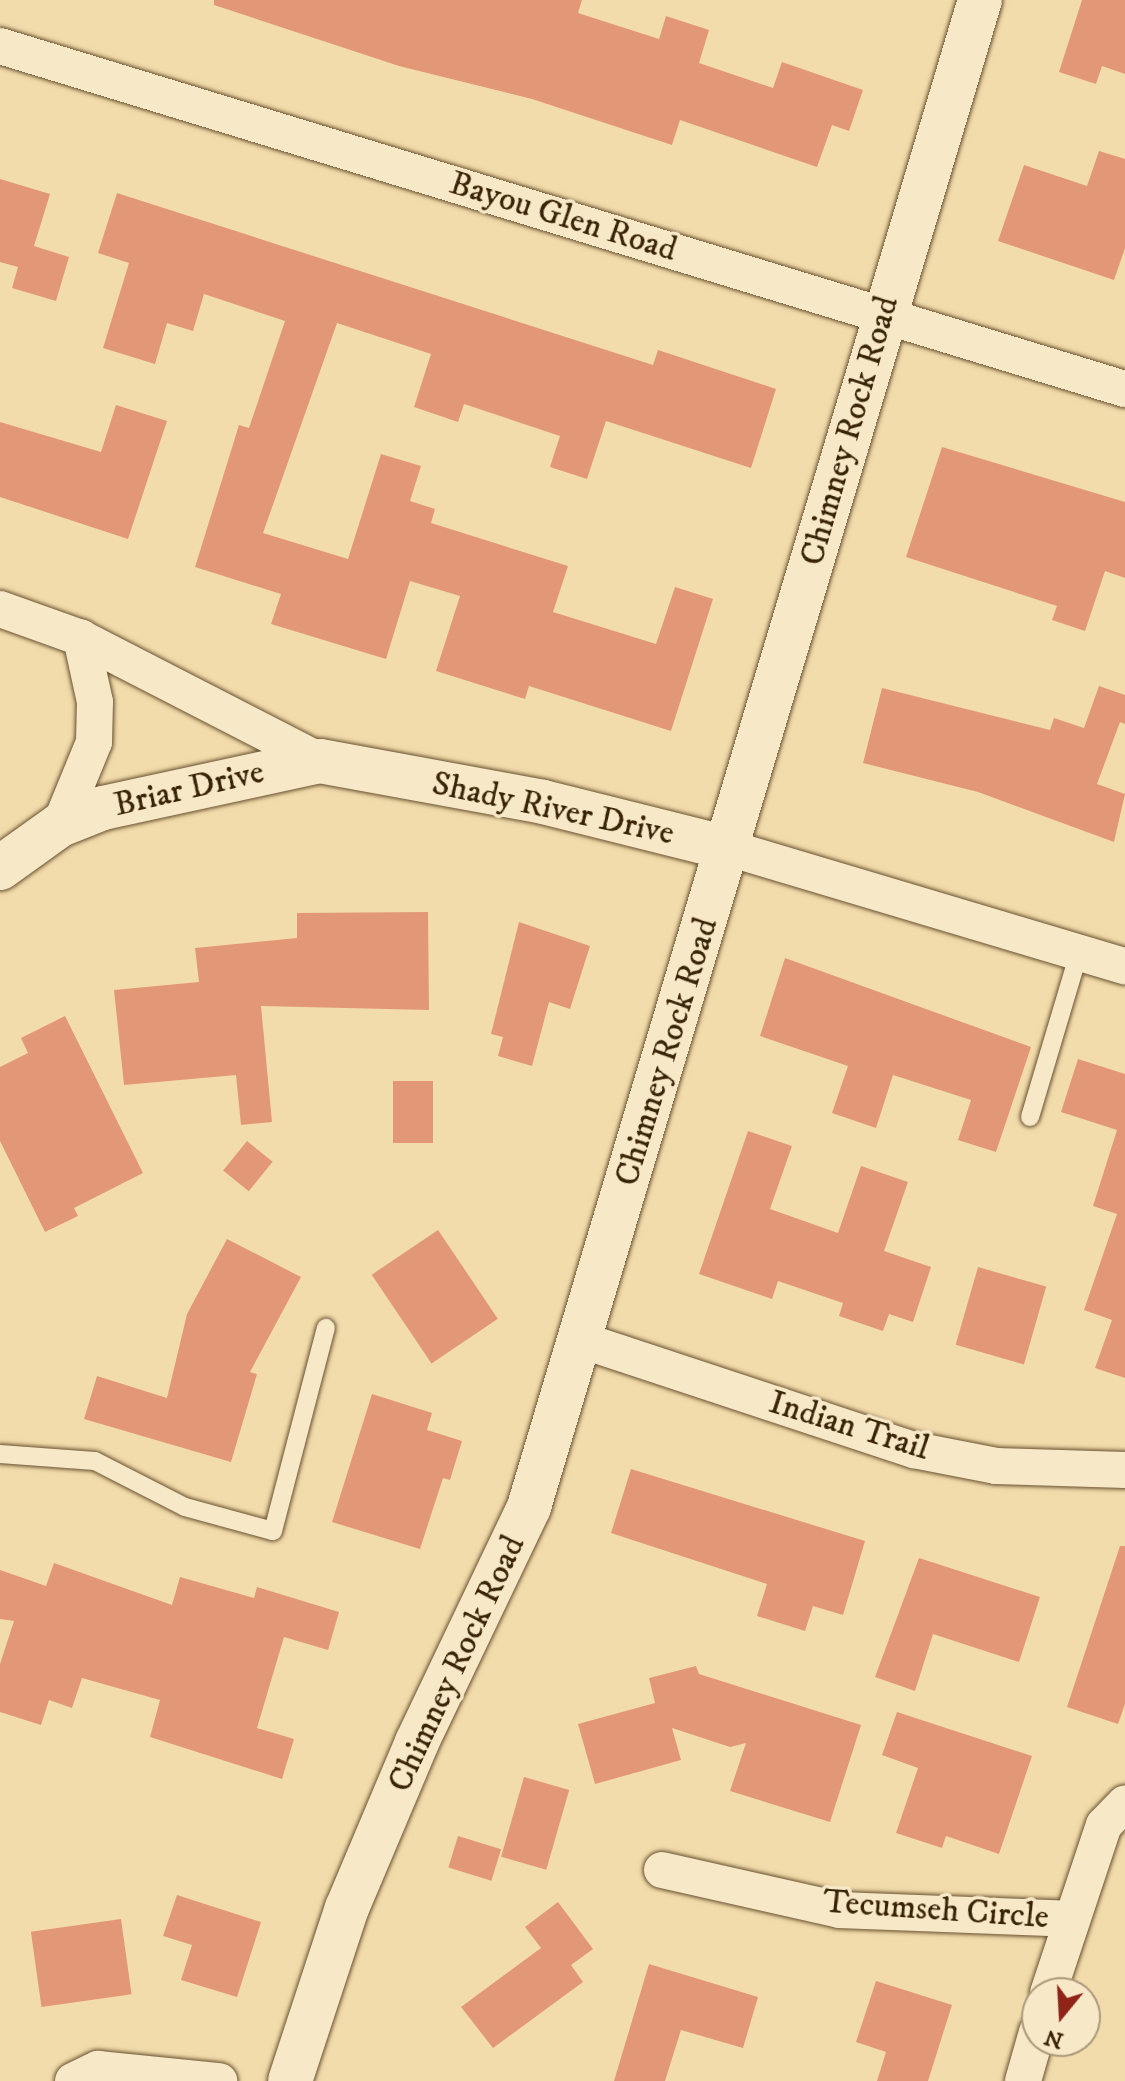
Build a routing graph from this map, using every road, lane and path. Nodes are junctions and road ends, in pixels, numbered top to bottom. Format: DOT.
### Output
graph roads {
  1 [pos="980,0"];
  2 [pos="0,46"];
  3 [pos="883,315"];
  4 [pos="1125,389"];
  5 [pos="0,609"];
  6 [pos="81,638"];
  7 [pos="320,761"];
  8 [pos="60,825"];
  9 [pos="728,848"];
  10 [pos="0,868"];
  11 [pos="1079,953"];
  12 [pos="1125,966"];
  13 [pos="1030,1117"];
  14 [pos="326,1328"];
  15 [pos="581,1340"];
  16 [pos="0,1454"];
  17 [pos="1125,1470"];
  18 [pos="1125,1803"];
  19 [pos="662,1870"];
  20 [pos="1069,1919"];
  21 [pos="1053,1977"];
  22 [pos="1030,2057"];
  23 [pos="73,2081"];
  24 [pos="219,2081"];
  25 [pos="290,2081"];
  26 [pos="1023,2081"];
  1 -- 3 [label="main road, Chimney Rock Road"];
  2 -- 3 [label="street, Bayou Glen Road"];
  3 -- 4 [label="street, Bayou Glen Road"];
  3 -- 9 [label="main road, Chimney Rock Road"];
  5 -- 6 [label="street, Shady River Drive"];
  6 -- 7 [label="street, Shady River Drive"];
  6 -- 8 [label="street, Briar Drive"];
  7 -- 8 [label="main road, Briar Drive"];
  7 -- 9 [label="main road, Shady River Drive"];
  8 -- 10 [label="main road, Briar Drive"];
  9 -- 11 [label="street, Shady River Drive"];
  9 -- 15 [label="main road, Chimney Rock Road"];
  11 -- 12 [label="street, Shady River Drive"];
  11 -- 13 [label="lane"];
  14 -- 16 [label="lane"];
  15 -- 17 [label="street, Indian Trail"];
  15 -- 25 [label="main road, Chimney Rock Road"];
  18 -- 20 [label="street"];
  19 -- 20 [label="street, Tecumseh Circle"];
  20 -- 21 [label="street"];
  22 -- 26 [label="street"];
  23 -- 24 [label="street"];
}
